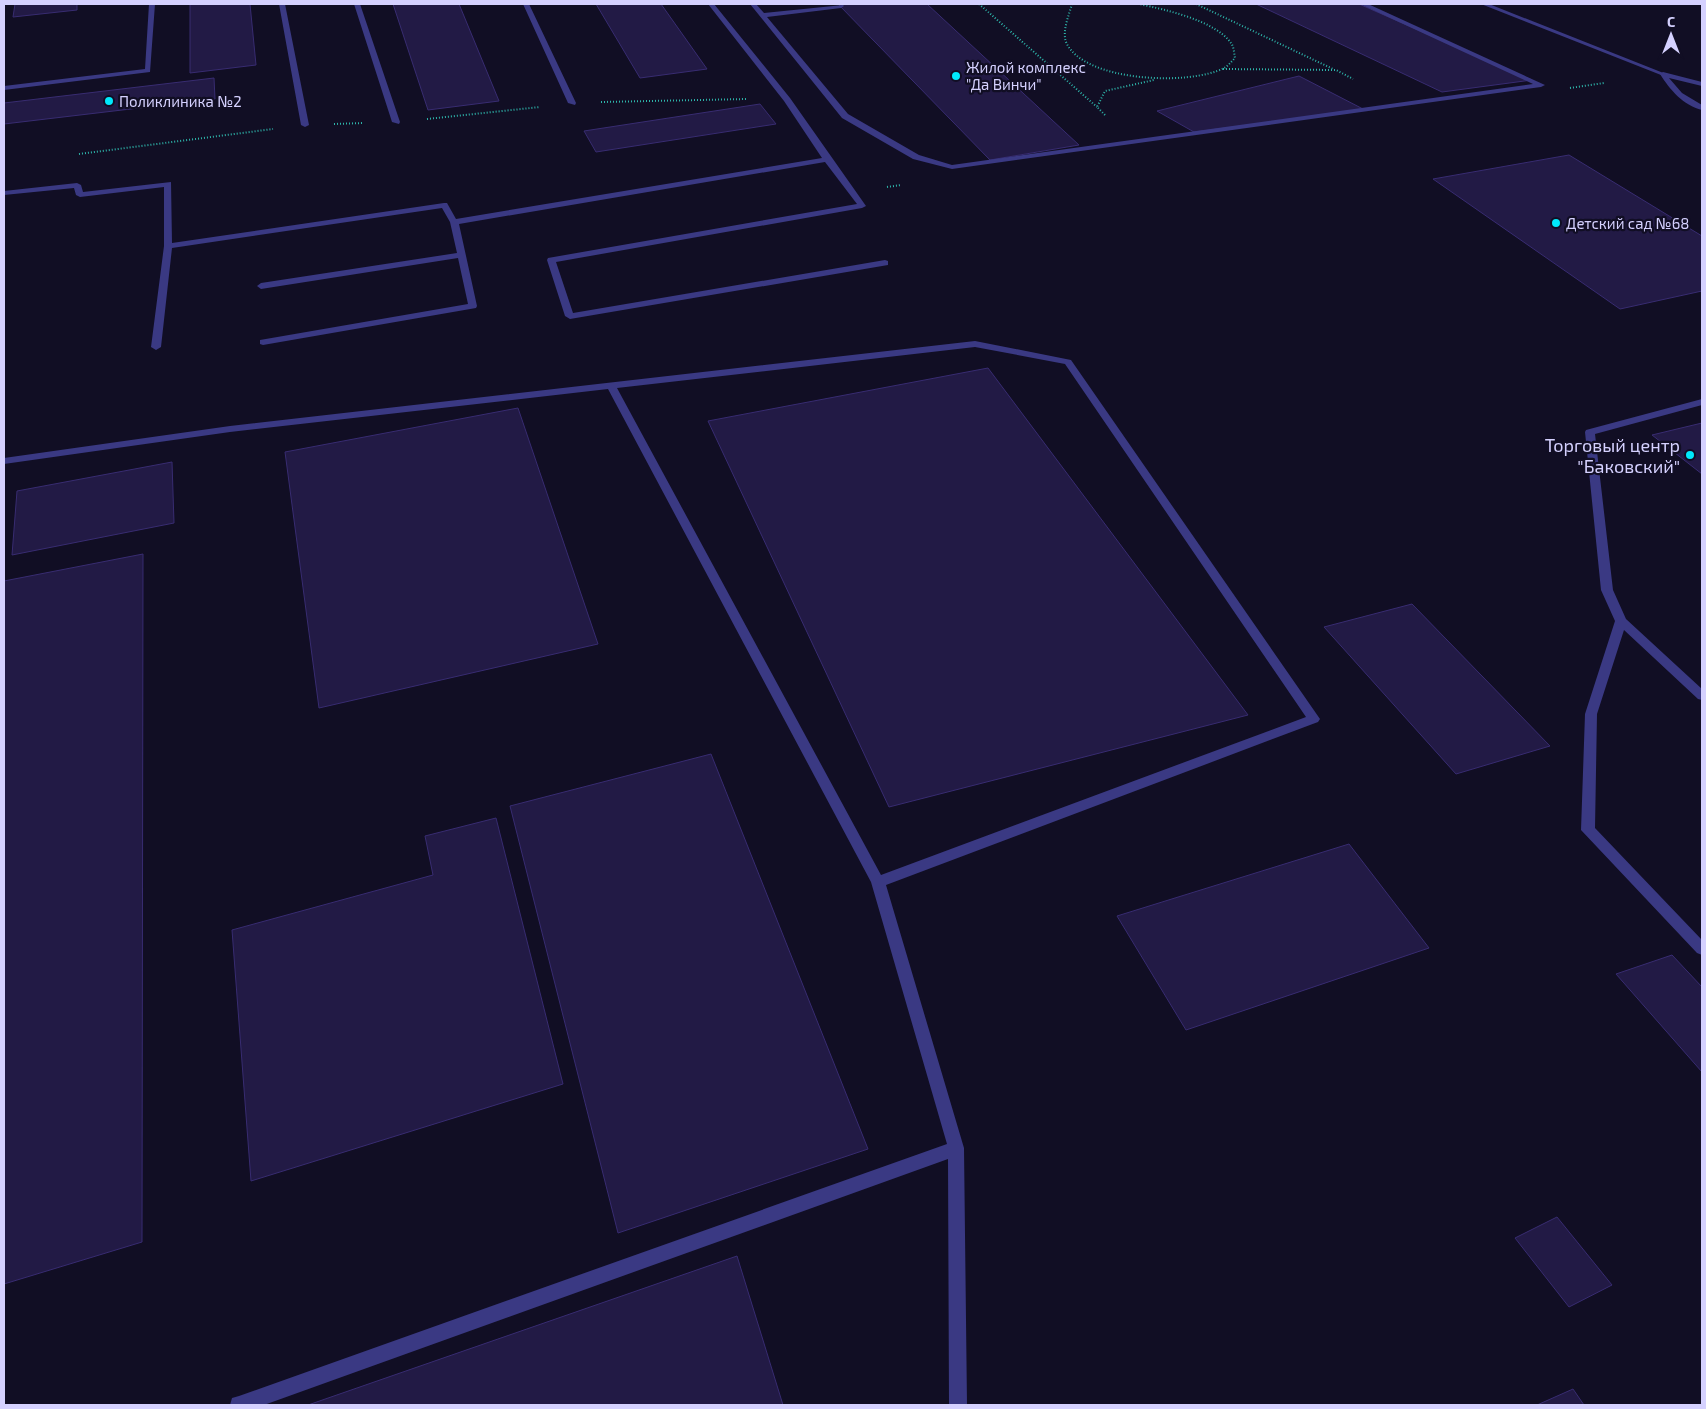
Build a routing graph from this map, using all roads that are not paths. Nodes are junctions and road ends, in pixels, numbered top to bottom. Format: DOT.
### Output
graph roads {
  1 [pos="152,4"];
  2 [pos="282,4"];
  3 [pos="357,4"];
  4 [pos="526,4"];
  5 [pos="711,4"];
  6 [pos="753,4"];
  7 [pos="1363,4"];
  8 [pos="1484,4"];
  9 [pos="841,6"];
  10 [pos="763,15"];
  11 [pos="1663,74"];
  12 [pos="1702,84"];
  13 [pos="4,88"];
  14 [pos="572,103"];
  15 [pos="1702,108"];
  16 [pos="396,122"];
  17 [pos="305,125"];
  18 [pos="827,160"];
  19 [pos="4,193"];
  20 [pos="454,222"];
  21 [pos="168,246"];
  22 [pos="462,255"];
  23 [pos="885,263"];
  24 [pos="261,286"];
  25 [pos="263,342"];
  26 [pos="156,347"];
  27 [pos="611,386"];
  28 [pos="1702,402"];
  29 [pos="4,461"];
  30 [pos="1622,621"];
  31 [pos="1702,696"];
  32 [pos="878,882"];
  33 [pos="1702,949"];
  34 [pos="956,1148"];
  35 [pos="239,1405"];
  36 [pos="958,1405"];
  1 -- 13 [label="street"];
  2 -- 17 [label="street"];
  3 -- 16 [label="street"];
  4 -- 14 [label="street"];
  5 -- 18 [label="street"];
  6 -- 10 [label="street"];
  7 -- 10 [label="street"];
  8 -- 11 [label="street"];
  9 -- 10 [label="street"];
  11 -- 12 [label="street"];
  11 -- 15 [label="street"];
  18 -- 20 [label="street"];
  18 -- 23 [label="street"];
  19 -- 21 [label="street"];
  20 -- 21 [label="street"];
  20 -- 22 [label="street"];
  21 -- 26 [label="street"];
  22 -- 24 [label="street"];
  22 -- 25 [label="street"];
  27 -- 29 [label="street"];
  27 -- 32 [label="street"];
  27 -- 32 [label="street"];
  28 -- 30 [label="street"];
  30 -- 31 [label="street"];
  30 -- 33 [label="street"];
  32 -- 34 [label="street"];
  34 -- 35 [label="street"];
  34 -- 36 [label="street"];
}
